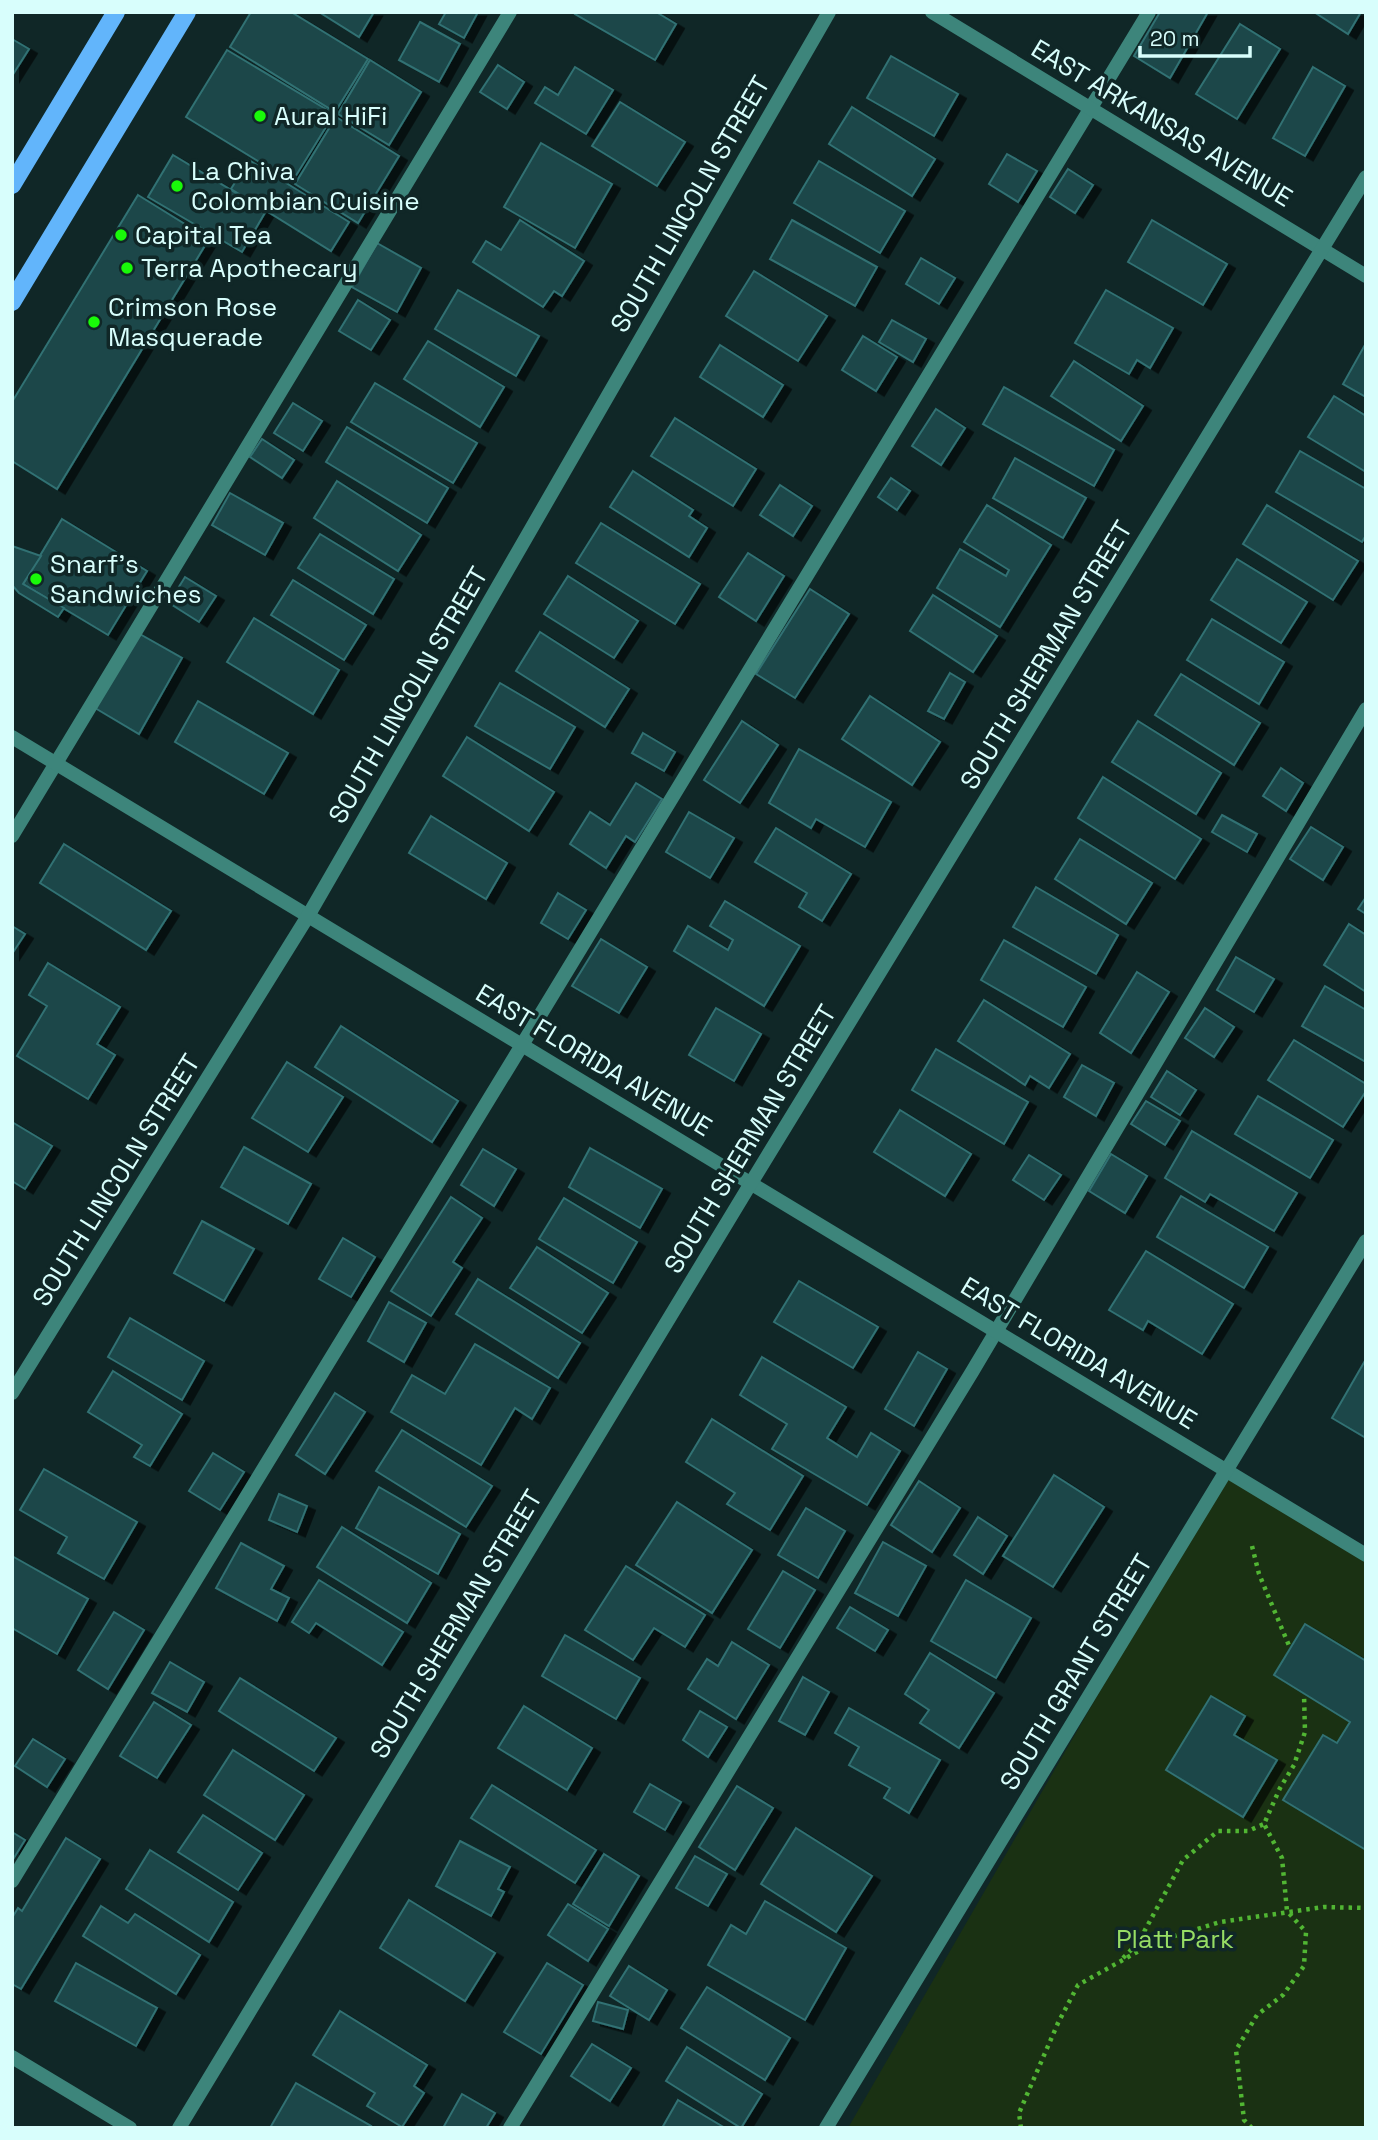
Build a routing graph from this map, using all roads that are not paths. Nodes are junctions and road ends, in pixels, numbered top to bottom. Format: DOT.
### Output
graph roads {
  1 [pos="117,12"];
  2 [pos="187,12"];
  3 [pos="510,12"];
  4 [pos="829,12"];
  5 [pos="932,12"];
  6 [pos="1149,12"];
  7 [pos="1091,109"];
  8 [pos="1366,177"];
  9 [pos="12,185"];
  10 [pos="1322,249"];
  11 [pos="1366,276"];
  12 [pos="12,302"];
  13 [pos="1366,709"];
  14 [pos="12,737"];
  15 [pos="56,764"];
  16 [pos="12,836"];
  17 [pos="308,916"];
  18 [pos="523,1045"];
  19 [pos="751,1184"];
  20 [pos="1366,1241"];
  21 [pos="996,1332"];
  22 [pos="12,1393"];
  23 [pos="1227,1471"];
  24 [pos="1366,1555"];
  25 [pos="12,1881"];
  26 [pos="12,2057"];
  27 [pos="130,2128"];
  28 [pos="179,2128"];
  29 [pos="510,2128"];
  30 [pos="826,2128"];
  1 -- 9 [label="main road"];
  2 -- 12 [label="main road"];
  3 -- 15 [label="street"];
  4 -- 17 [label="street, SOUTH LINCOLN STREET"];
  5 -- 7 [label="street, EAST ARKANSAS AVENUE"];
  6 -- 7 [label="street"];
  7 -- 10 [label="street, EAST ARKANSAS AVENUE"];
  7 -- 18 [label="street"];
  8 -- 10 [label="street, SOUTH SHERMAN STREET"];
  10 -- 11 [label="street, EAST ARKANSAS AVENUE"];
  10 -- 19 [label="street, SOUTH SHERMAN STREET"];
  13 -- 21 [label="street"];
  14 -- 15 [label="street, EAST FLORIDA AVENUE"];
  15 -- 16 [label="street"];
  15 -- 17 [label="street, EAST FLORIDA AVENUE"];
  17 -- 18 [label="street, EAST FLORIDA AVENUE"];
  17 -- 22 [label="street, SOUTH LINCOLN STREET"];
  18 -- 19 [label="street, EAST FLORIDA AVENUE"];
  18 -- 25 [label="street"];
  19 -- 21 [label="street, EAST FLORIDA AVENUE"];
  19 -- 28 [label="street, SOUTH SHERMAN STREET"];
  20 -- 23 [label="street, SOUTH GRANT STREET"];
  21 -- 23 [label="street, EAST FLORIDA AVENUE"];
  21 -- 29 [label="street"];
  23 -- 24 [label="street, EAST FLORIDA AVENUE"];
  23 -- 30 [label="street, SOUTH GRANT STREET"];
  26 -- 27 [label="street"];
}
